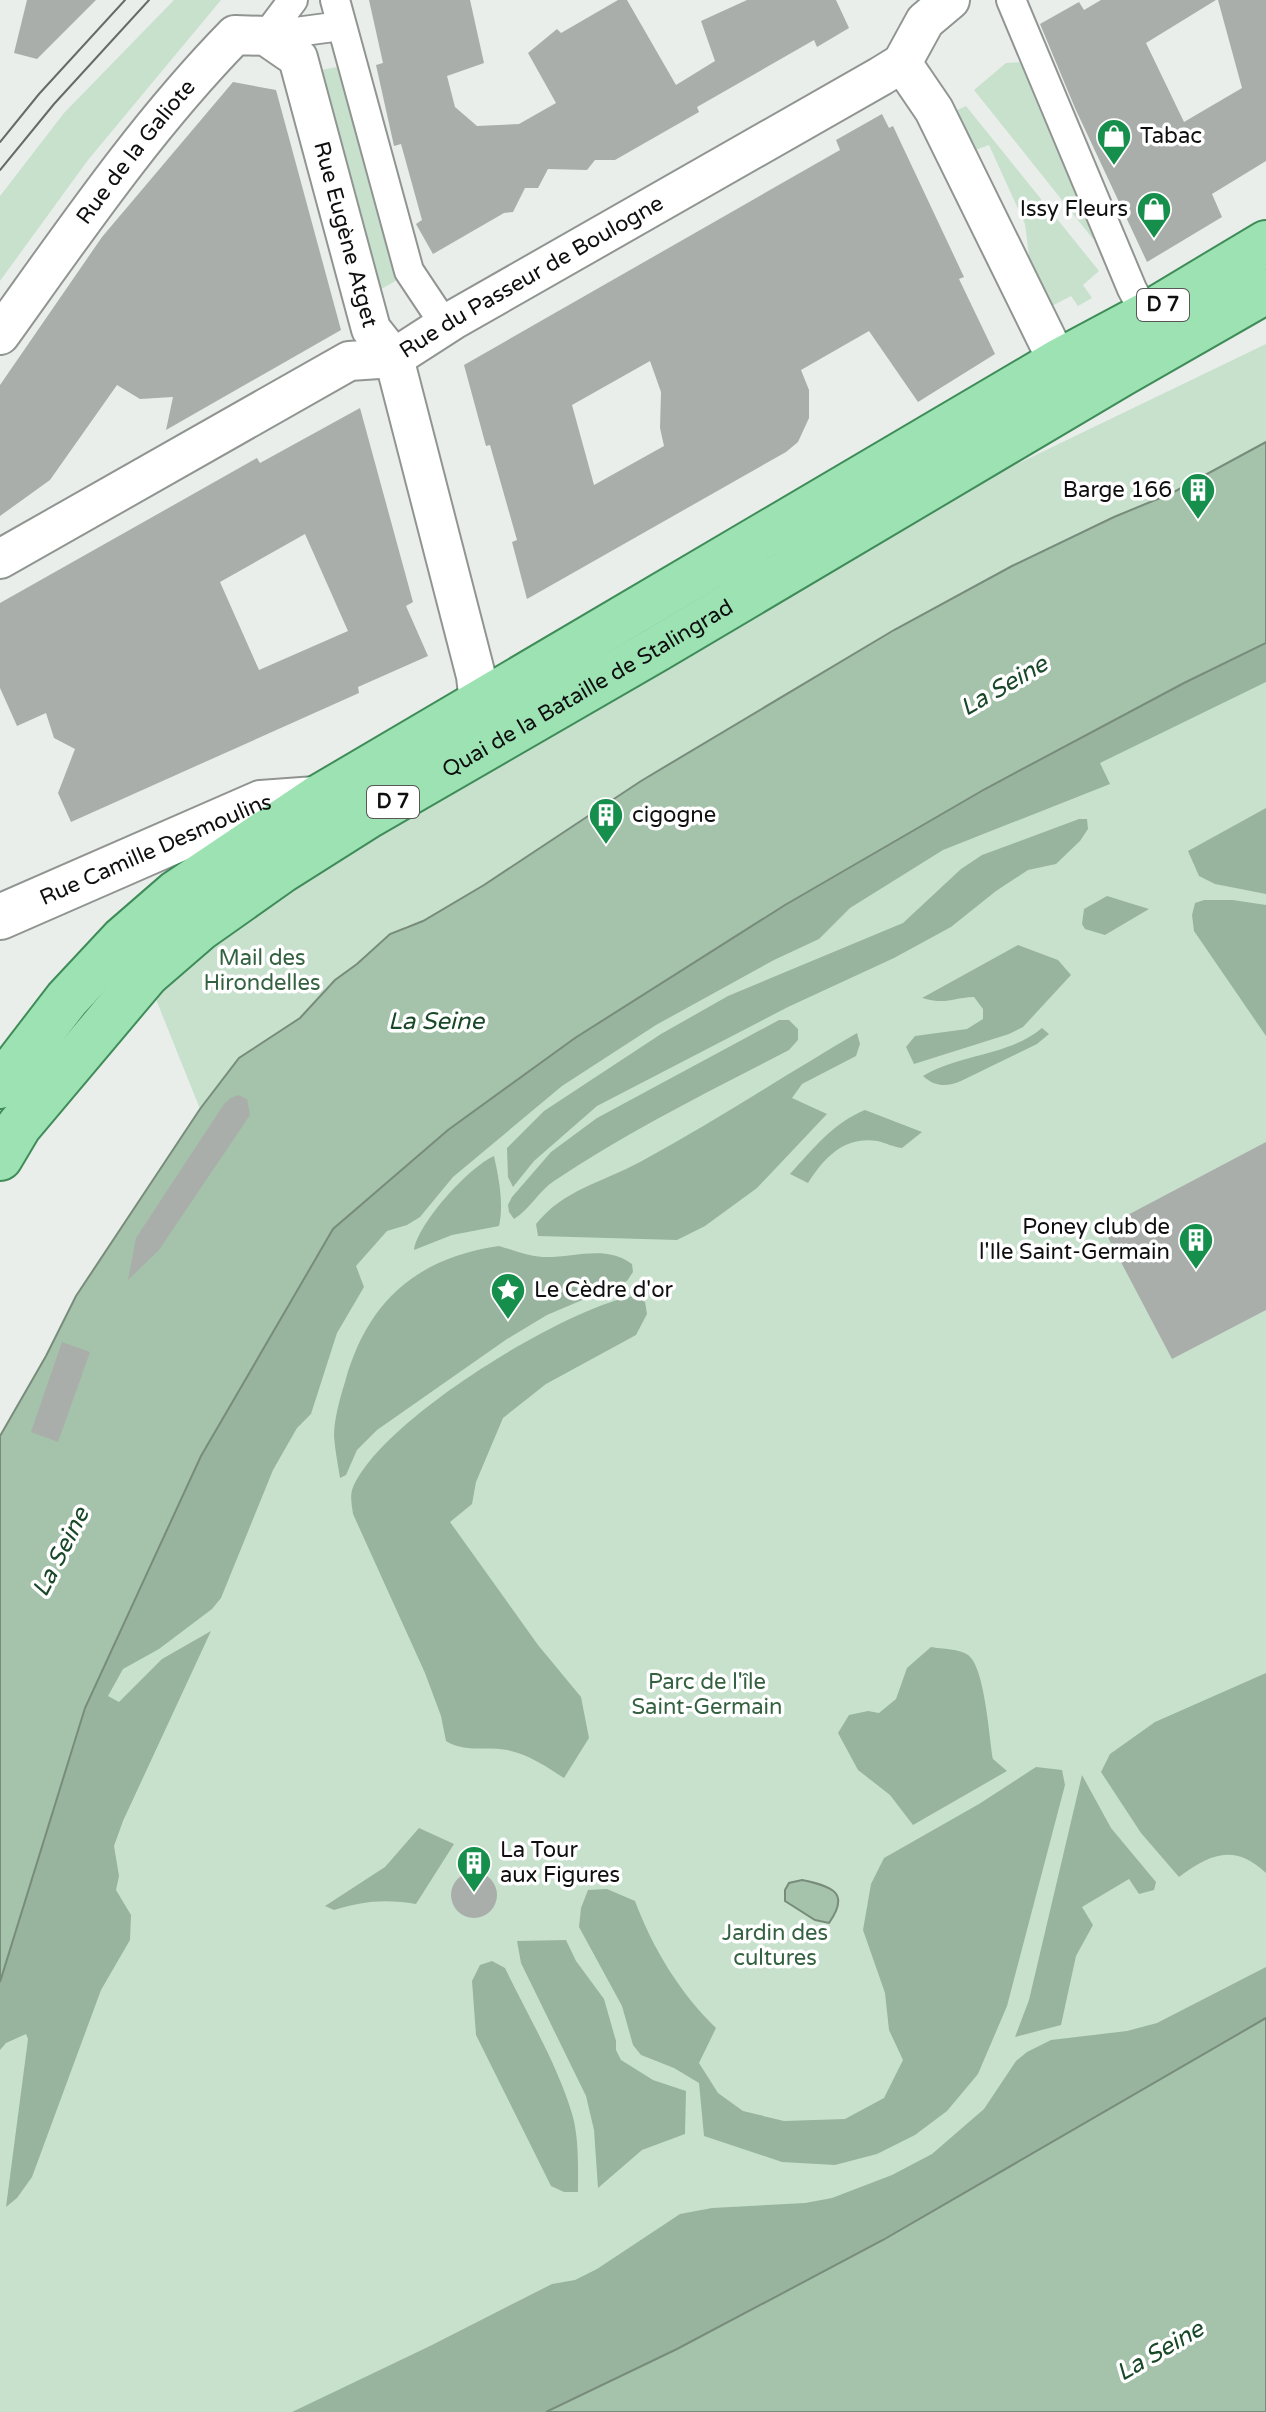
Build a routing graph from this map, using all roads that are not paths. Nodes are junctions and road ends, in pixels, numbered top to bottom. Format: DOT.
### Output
graph roads {
  1 [pos="293,0"];
  2 [pos="950,0"];
  3 [pos="1011,0"];
  4 [pos="338,13"];
  5 [pos="266,36"];
  6 [pos="902,63"];
  7 [pos="1266,243"];
  8 [pos="1266,291"];
  9 [pos="1146,315"];
  10 [pos="445,325"];
  11 [pos="0,335"];
  12 [pos="394,358"];
  13 [pos="1058,362"];
  14 [pos="1121,374"];
  15 [pos="1029,429"];
  16 [pos="0,559"];
  17 [pos="479,703"];
  18 [pos="316,799"];
  19 [pos="0,917"];
  20 [pos="0,1086"];
  21 [pos="0,1158"];
  1 -- 5 [label="street"];
  2 -- 6 [label="street"];
  3 -- 9 [label="street"];
  4 -- 5 [label="street"];
  4 -- 10 [label="street"];
  5 -- 11 [label="street, Rue de la Galiote"];
  5 -- 12 [label="street, Rue Eugène Atget"];
  6 -- 10 [label="street, Rue du Passeur de Boulogne"];
  6 -- 13 [label="street"];
  7 -- 9 [label="main road, Quai de la Bataille de Stalingrad / D 7"];
  8 -- 14 [label="main road, Quai de la Bataille de Stalingrad / D 7"];
  9 -- 13 [label="main road, Quai de la Bataille de Stalingrad / D 7"];
  10 -- 12 [label="street, Rue du Passeur de Boulogne"];
  12 -- 16 [label="street, Rue du Passeur de Boulogne"];
  12 -- 17 [label="street, Rue Eugène Atget"];
  13 -- 14 [label="main road"];
  13 -- 15 [label="main road"];
  13 -- 17 [label="main road, Quai de la Bataille de Stalingrad / D 7"];
  14 -- 15 [label="main road, Quai de la Bataille de Stalingrad / D 7"];
  15 -- 21 [label="main road, Quai de la Bataille de Stalingrad / D 7"];
  17 -- 18 [label="main road, Quai de la Bataille de Stalingrad / D 7"];
  18 -- 19 [label="street, Rue Camille Desmoulins"];
  18 -- 20 [label="main road, Quai de la Bataille de Stalingrad / D 7"];
}
